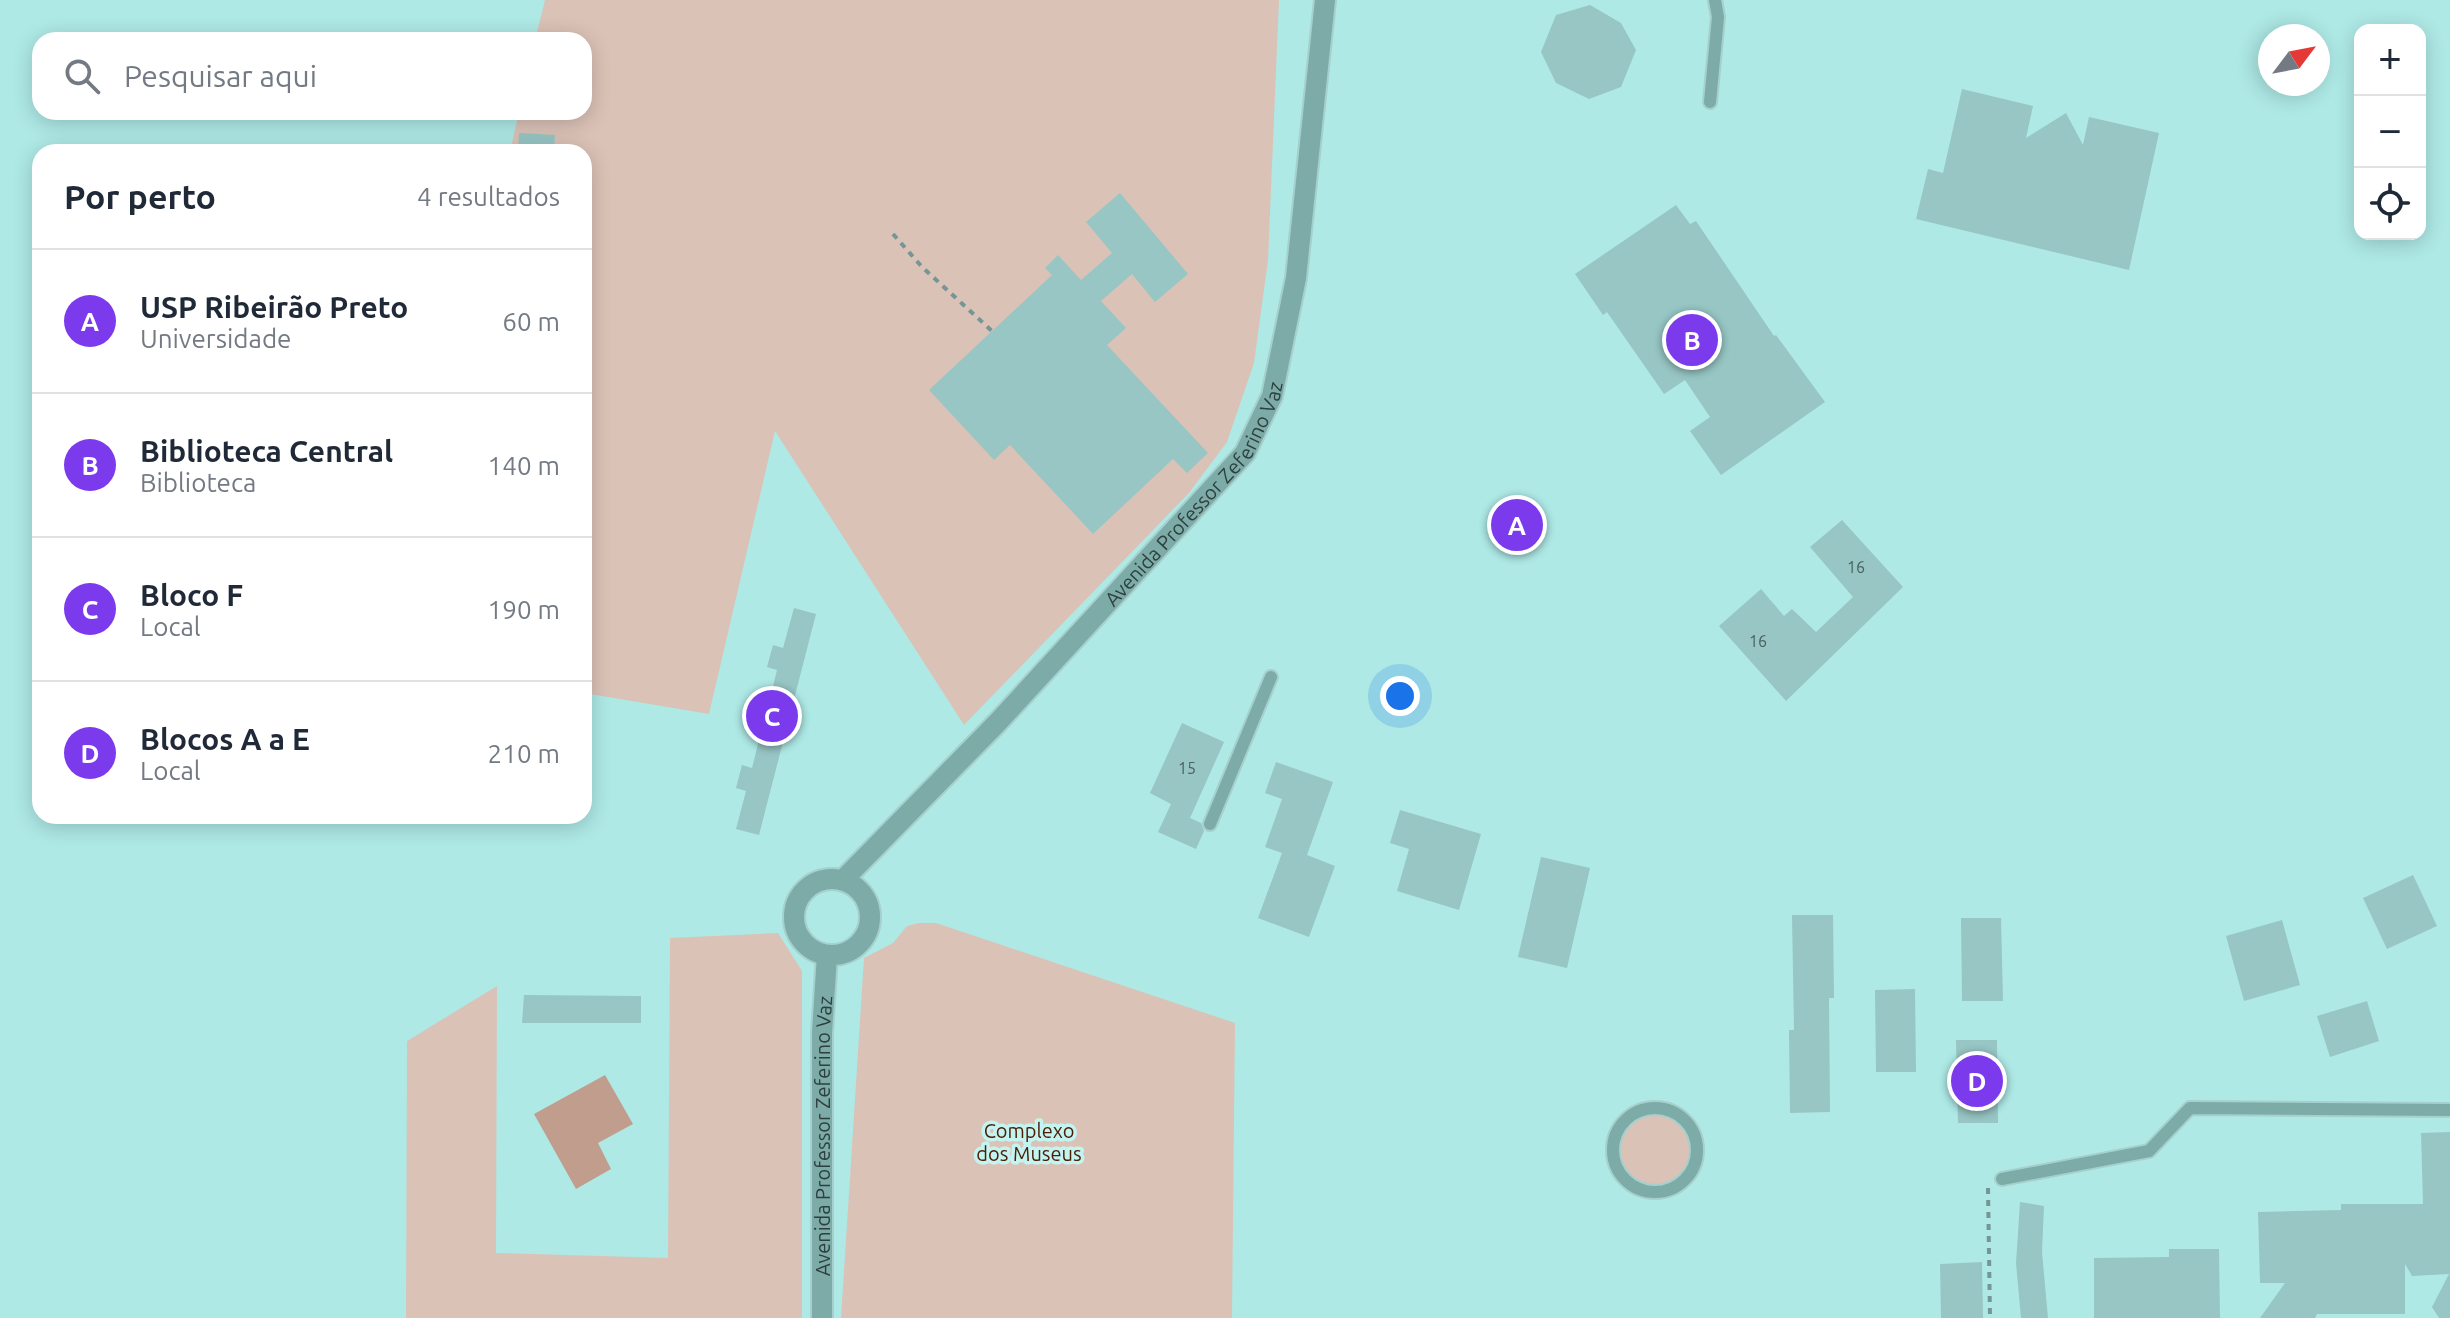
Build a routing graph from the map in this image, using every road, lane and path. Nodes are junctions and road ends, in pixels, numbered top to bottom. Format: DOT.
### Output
graph roads {
  1 [pos="1325,0"];
  2 [pos="1715,0"];
  3 [pos="1710,102"];
  4 [pos="893,234"];
  5 [pos="992,331"];
  6 [pos="1271,677"];
  7 [pos="1210,824"];
  8 [pos="843,880"];
  9 [pos="827,955"];
  10 [pos="2450,1110"];
  11 [pos="1988,1178"];
  12 [pos="2002,1179"];
  13 [pos="1654,1192"];
  14 [pos="822,1318"];
  15 [pos="1990,1318"];
  1 -- 8 [label="street, Avenida Professor Zeferino Vaz"];
  2 -- 3 [label="lane"];
  4 -- 5 [label="path"];
  6 -- 7 [label="lane"];
  8 -- 9 [label="street"];
  8 -- 9 [label="street"];
  9 -- 14 [label="street, Avenida Professor Zeferino Vaz"];
  10 -- 12 [label="lane"];
  11 -- 15 [label="path"];
  13 -- 13 [label="lane"];
}
